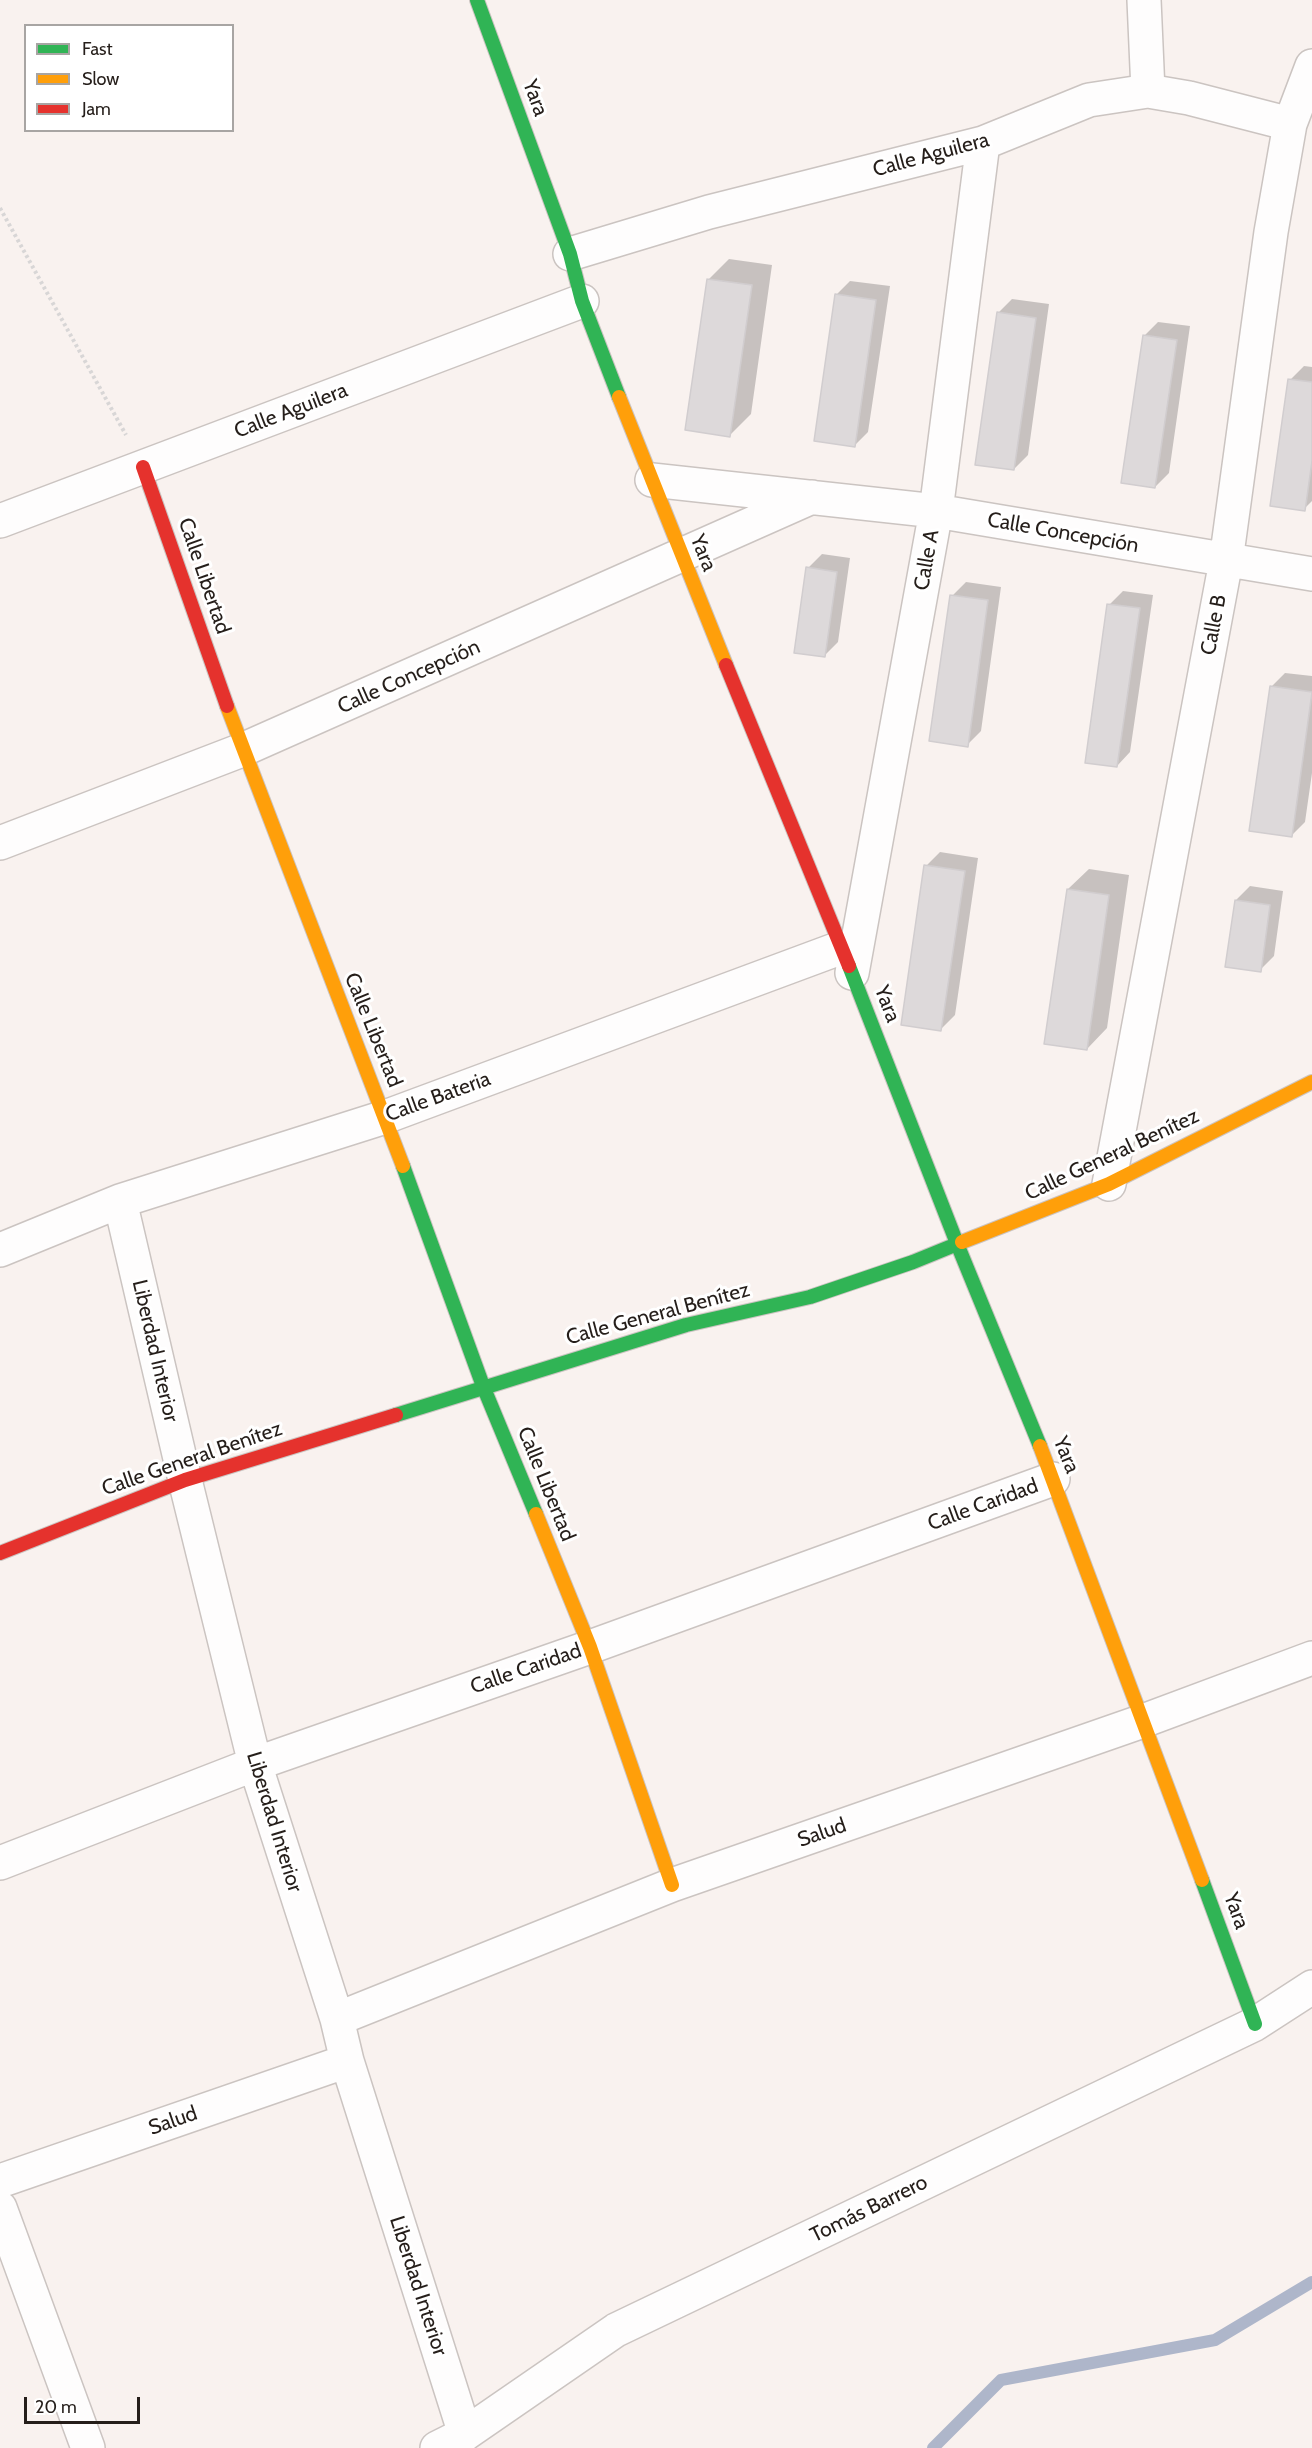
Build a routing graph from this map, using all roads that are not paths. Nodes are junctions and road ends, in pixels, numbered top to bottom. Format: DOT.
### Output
graph roads {
  1 [pos="477,0"];
  2 [pos="1144,0"];
  3 [pos="1312,66"];
  4 [pos="1148,91"];
  5 [pos="1290,124"];
  6 [pos="983,143"];
  7 [pos="570,254"];
  8 [pos="582,302"];
  9 [pos="143,467"];
  10 [pos="652,480"];
  11 [pos="812,497"];
  12 [pos="936,511"];
  13 [pos="0,521"];
  14 [pos="682,557"];
  15 [pos="1226,561"];
  16 [pos="1312,574"];
  17 [pos="242,750"];
  18 [pos="0,843"];
  19 [pos="846,961"];
  20 [pos="1312,1082"];
  21 [pos="385,1117"];
  22 [pos="1109,1185"];
  23 [pos="120,1201"];
  24 [pos="958,1246"];
  25 [pos="0,1250"];
  26 [pos="483,1386"];
  27 [pos="1053,1479"];
  28 [pos="185,1480"];
  29 [pos="0,1553"];
  30 [pos="590,1647"];
  31 [pos="1312,1658"];
  32 [pos="1143,1721"];
  33 [pos="255,1764"];
  34 [pos="0,1863"];
  35 [pos="672,1885"];
  36 [pos="1312,1987"];
  37 [pos="337,2019"];
  38 [pos="1256,2024"];
  39 [pos="347,2061"];
  40 [pos="0,2181"];
  41 [pos="0,2208"];
  42 [pos="465,2434"];
  43 [pos="88,2448"];
  44 [pos="437,2448"];
  1 -- 7 [label="street, Yara"];
  2 -- 4 [label="street"];
  3 -- 5 [label="street, Calle B"];
  4 -- 5 [label="street, Calle Aguilera"];
  4 -- 6 [label="street, Calle Aguilera"];
  5 -- 15 [label="street, Calle B"];
  6 -- 7 [label="street, Calle Aguilera"];
  6 -- 12 [label="street, Calle A"];
  7 -- 8 [label="street, Yara"];
  8 -- 9 [label="street, Calle Aguilera"];
  8 -- 10 [label="street, Yara"];
  9 -- 13 [label="street, Calle Aguilera"];
  9 -- 17 [label="street, Calle Libertad"];
  10 -- 11 [label="street, Calle Concepción"];
  10 -- 14 [label="street, Yara"];
  11 -- 12 [label="street, Calle Concepción"];
  11 -- 14 [label="street, Calle Concepción"];
  12 -- 15 [label="street, Calle Concepción"];
  12 -- 19 [label="street, Calle A"];
  14 -- 17 [label="street, Calle Concepción"];
  14 -- 19 [label="street, Yara"];
  15 -- 16 [label="street, Calle Concepción"];
  15 -- 22 [label="street, Calle B"];
  17 -- 18 [label="street, Calle Concepción"];
  17 -- 21 [label="street, Calle Libertad"];
  19 -- 21 [label="street, Calle Bateria"];
  19 -- 24 [label="street, Yara"];
  20 -- 22 [label="street, Calle General Benítez"];
  21 -- 23 [label="street, Calle Bateria"];
  21 -- 26 [label="street, Calle Libertad"];
  22 -- 24 [label="street, Calle General Benítez"];
  23 -- 25 [label="street, Calle Bateria"];
  23 -- 28 [label="street, Liberdad Interior"];
  24 -- 26 [label="street, Calle General Benítez"];
  24 -- 27 [label="street, Yara"];
  26 -- 28 [label="street, Calle General Benítez"];
  26 -- 30 [label="street, Calle Libertad"];
  27 -- 30 [label="street, Calle Caridad"];
  27 -- 32 [label="street, Yara"];
  28 -- 29 [label="street, Calle General Benítez"];
  28 -- 33 [label="street, Liberdad Interior"];
  30 -- 33 [label="street, Calle Caridad"];
  30 -- 35 [label="street, Calle Libertad"];
  31 -- 32 [label="street, Salud"];
  32 -- 35 [label="street, Salud"];
  32 -- 38 [label="street, Yara"];
  33 -- 34 [label="street, Calle Caridad"];
  33 -- 37 [label="street, Liberdad Interior"];
  35 -- 37 [label="street, Salud"];
  36 -- 38 [label="street, Tomás Barrero"];
  37 -- 39 [label="street, Liberdad Interior"];
  38 -- 42 [label="street, Tomás Barrero"];
  39 -- 40 [label="street, Salud"];
  39 -- 42 [label="street, Liberdad Interior"];
  41 -- 43 [label="street"];
  42 -- 44 [label="street, Tomás Barrero"];
}
